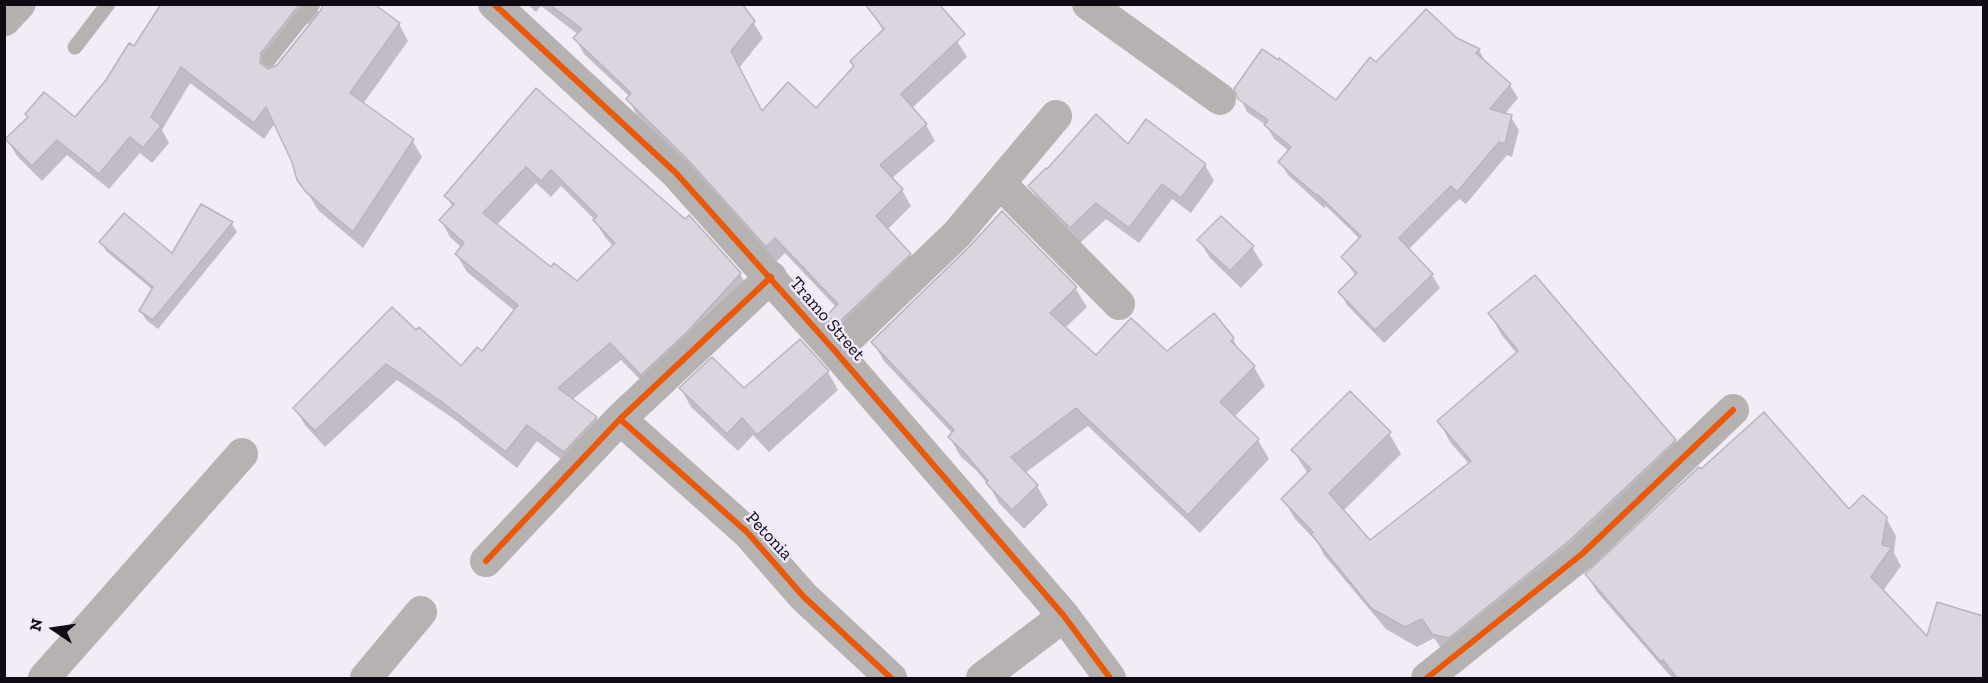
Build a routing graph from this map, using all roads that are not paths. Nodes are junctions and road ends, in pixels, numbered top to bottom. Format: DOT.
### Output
graph roads {
  1 [pos="19,4"];
  2 [pos="108,4"];
  3 [pos="313,4"];
  4 [pos="494,4"];
  5 [pos="1088,4"];
  6 [pos="4,20"];
  7 [pos="75,47"];
  8 [pos="269,59"];
  9 [pos="1220,99"];
  10 [pos="1056,116"];
  11 [pos="1000,183"];
  12 [pos="771,277"];
  13 [pos="1119,304"];
  14 [pos="835,351"];
  15 [pos="1733,410"];
  16 [pos="620,419"];
  17 [pos="242,454"];
  18 [pos="486,561"];
  19 [pos="421,612"];
  20 [pos="1064,616"];
  21 [pos="44,678"];
  22 [pos="366,678"];
  23 [pos="891,678"];
  24 [pos="982,678"];
  25 [pos="1110,678"];
  26 [pos="1427,678"];
  1 -- 6 [label="highway"];
  2 -- 7 [label="lane"];
  3 -- 8 [label="lane"];
  4 -- 12 [label="street, Tramo Street"];
  5 -- 9 [label="street"];
  10 -- 11 [label="street"];
  11 -- 13 [label="street"];
  11 -- 14 [label="street"];
  12 -- 14 [label="street, Tramo Street"];
  12 -- 16 [label="street"];
  14 -- 20 [label="street, Tramo Street"];
  15 -- 26 [label="street"];
  16 -- 18 [label="street"];
  16 -- 23 [label="street, Petonia"];
  17 -- 21 [label="street"];
  19 -- 22 [label="street"];
  20 -- 24 [label="street"];
  20 -- 25 [label="street, Tramo Street"];
}
